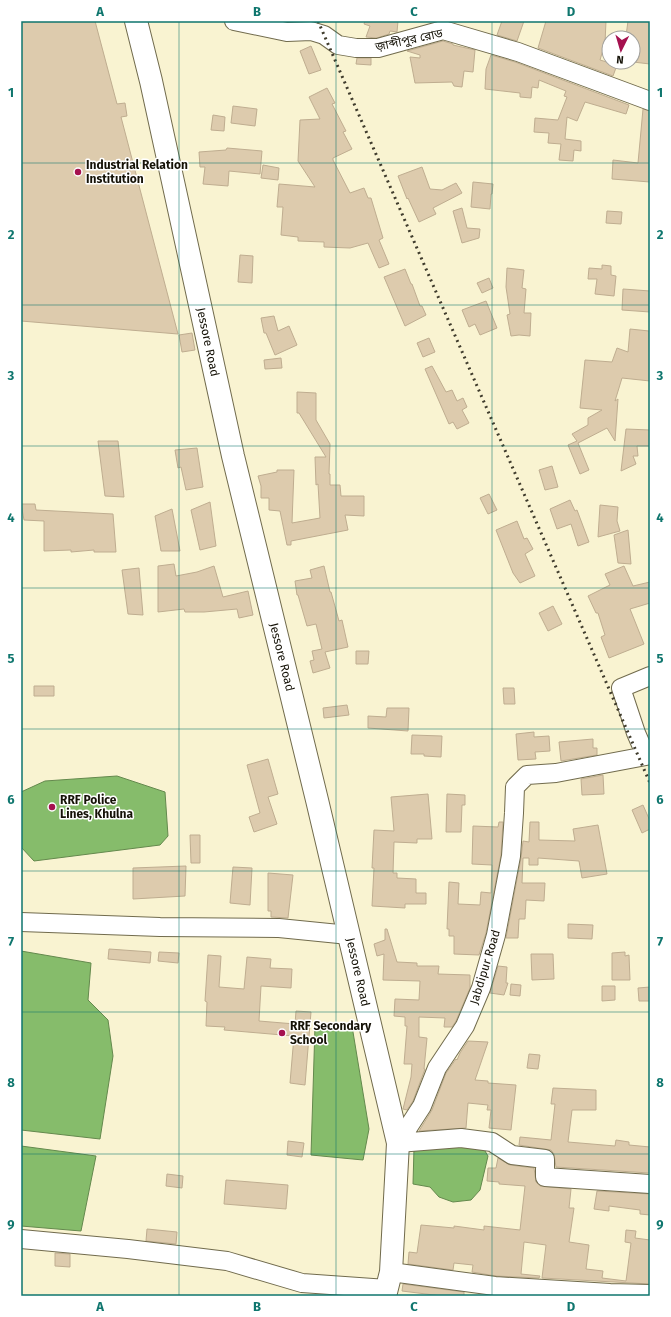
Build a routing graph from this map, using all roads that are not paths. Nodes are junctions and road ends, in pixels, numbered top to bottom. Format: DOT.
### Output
graph roads {
  1 [pos="136,21"];
  2 [pos="234,21"];
  3 [pos="650,101"];
  4 [pos="650,676"];
  5 [pos="21,922"];
  6 [pos="349,934"];
  7 [pos="398,1143"];
  8 [pos="650,1184"];
  9 [pos="21,1239"];
  10 [pos="381,1288"];
  11 [pos="650,1294"];
  1 -- 6 [label="highway, Jessore Road"];
  2 -- 3 [label="street, জ়াব্দীপুর রোড"];
  4 -- 7 [label="street, Jabdipur Road"];
  5 -- 6 [label="street"];
  6 -- 7 [label="highway, Jessore Road"];
  7 -- 8 [label="street"];
  7 -- 10 [label="highway, Jessore Road"];
  9 -- 10 [label="street"];
  10 -- 11 [label="street"];
}
